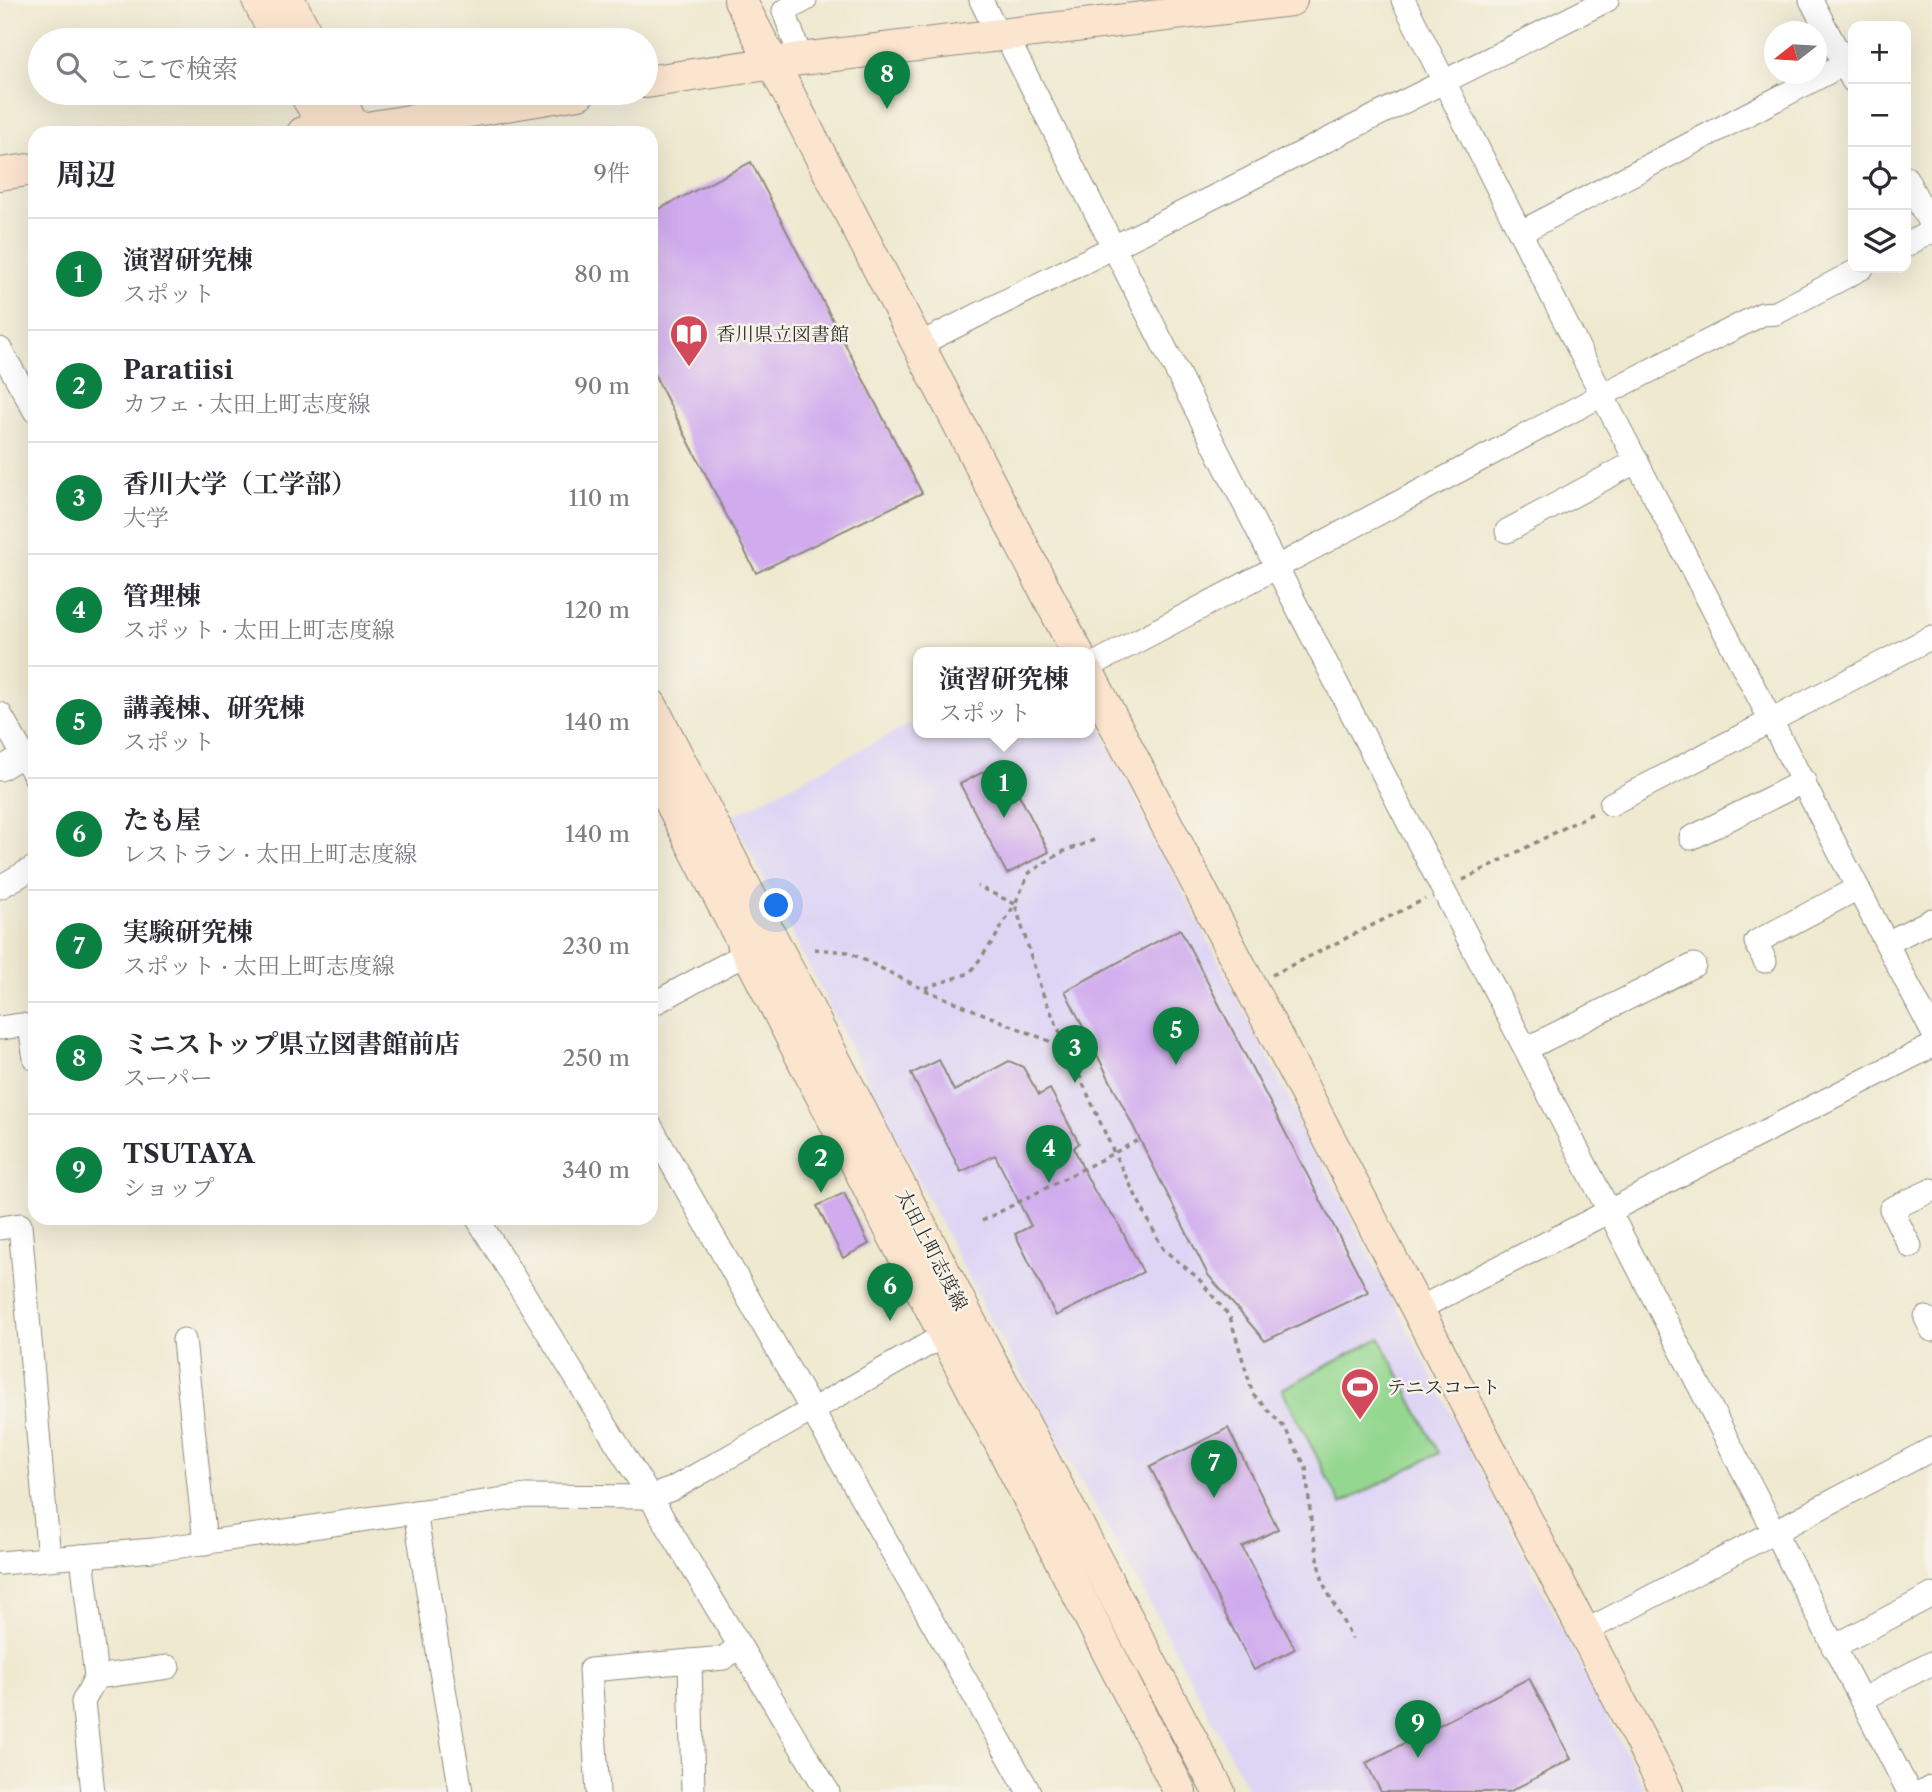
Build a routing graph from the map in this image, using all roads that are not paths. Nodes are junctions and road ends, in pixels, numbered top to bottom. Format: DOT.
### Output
graph roads {
  1 [pos="258,0"];
  2 [pos="289,0"];
  3 [pos="740,0"];
  4 [pos="806,0"];
  5 [pos="981,0"];
  6 [pos="1291,0"];
  7 [pos="1403,0"];
  8 [pos="1607,0"];
  9 [pos="1811,0"];
  10 [pos="272,28"];
  11 [pos="303,28"];
  12 [pos="1002,35"];
  13 [pos="786,61"];
  14 [pos="1848,73"];
  15 [pos="658,80"];
  16 [pos="1445,82"];
  17 [pos="314,105"];
  18 [pos="335,105"];
  19 [pos="504,105"];
  20 [pos="330,126"];
  21 [pos="334,126"];
  22 [pos="372,126"];
  23 [pos="28,170"];
  24 [pos="0,174"];
  25 [pos="1911,188"];
  26 [pos="1932,229"];
  27 [pos="1521,232"];
  28 [pos="1911,242"];
  29 [pos="1114,247"];
  30 [pos="1852,273"];
  31 [pos="918,345"];
  32 [pos="0,349"];
  33 [pos="1602,395"];
  34 [pos="28,399"];
  35 [pos="1637,461"];
  36 [pos="1507,531"];
  37 [pos="1277,568"];
  38 [pos="1932,637"];
  39 [pos="1074,647"];
  40 [pos="1095,663"];
  41 [pos="1095,686"];
  42 [pos="0,714"];
  43 [pos="658,720"];
  44 [pos="1773,721"];
  45 [pos="24,755"];
  46 [pos="28,763"];
  47 [pos="0,769"];
  48 [pos="658,776"];
  49 [pos="1804,781"];
  50 [pos="1611,804"];
  51 [pos="1691,838"];
  52 [pos="28,871"];
  53 [pos="0,887"];
  54 [pos="1858,888"];
  55 [pos="1932,920"];
  56 [pos="1887,943"];
  57 [pos="760,946"];
  58 [pos="1765,961"];
  59 [pos="1694,965"];
  60 [pos="658,1001"];
  61 [pos="28,1026"];
  62 [pos="0,1028"];
  63 [pos="1932,1031"];
  64 [pos="1932,1046"];
  65 [pos="1526,1049"];
  66 [pos="658,1140"];
  67 [pos="1932,1190"];
  68 [pos="1610,1213"];
  69 [pos="18,1222"];
  70 [pos="481,1225"];
  71 [pos="1910,1247"];
  72 [pos="1418,1309"];
  73 [pos="957,1328"];
  74 [pos="184,1340"];
  75 [pos="812,1410"];
  76 [pos="1932,1449"];
  77 [pos="650,1497"];
  78 [pos="415,1512"];
  79 [pos="1774,1531"];
  80 [pos="205,1543"];
  81 [pos="82,1556"];
  82 [pos="49,1559"];
  83 [pos="0,1563"];
  84 [pos="1932,1595"];
  85 [pos="1584,1632"];
  86 [pos="739,1646"];
  87 [pos="1833,1647"];
  88 [pos="690,1661"];
  89 [pos="1932,1663"];
  90 [pos="168,1667"];
  91 [pos="96,1677"];
  92 [pos="1861,1700"];
  93 [pos="1932,1787"];
  94 [pos="93,1792"];
  95 [pos="461,1792"];
  96 [pos="598,1792"];
  97 [pos="693,1792"];
  98 [pos="828,1792"];
  99 [pos="1028,1792"];
  100 [pos="1180,1792"];
  101 [pos="1219,1792"];
  102 [pos="1667,1792"];
  103 [pos="1909,1792"];
  104 [pos="1923,1792"];
  1 -- 10 [label="street"];
  2 -- 11 [label="street"];
  3 -- 13 [label="street"];
  4 -- 13 [label="street"];
  5 -- 12 [label="street"];
  6 -- 12 [label="street"];
  7 -- 16 [label="street"];
  8 -- 16 [label="street"];
  9 -- 14 [label="street"];
  12 -- 13 [label="street"];
  12 -- 29 [label="street"];
  13 -- 15 [label="street"];
  13 -- 31 [label="street"];
  14 -- 27 [label="street"];
  16 -- 27 [label="street"];
  16 -- 29 [label="street"];
  17 -- 20 [label="street"];
  18 -- 21 [label="street"];
  19 -- 22 [label="street"];
  23 -- 24 [label="street"];
  25 -- 26 [label="street"];
  26 -- 28 [label="street"];
  27 -- 33 [label="street"];
  29 -- 31 [label="street"];
  29 -- 37 [label="street"];
  30 -- 33 [label="street"];
  31 -- 39 [label="street"];
  32 -- 34 [label="street"];
  33 -- 35 [label="street"];
  33 -- 37 [label="street"];
  35 -- 36 [label="street"];
  35 -- 44 [label="street"];
  37 -- 40 [label="street"];
  37 -- 65 [label="street"];
  38 -- 44 [label="street"];
  41 -- 72 [label="street"];
  42 -- 45 [label="street"];
  43 -- 57 [label="street, 太田上町志度線"];
  44 -- 49 [label="street"];
  44 -- 50 [label="street"];
  45 -- 46 [label="street"];
  45 -- 47 [label="street"];
  48 -- 57 [label="street, 太田上町志度線"];
  49 -- 51 [label="street"];
  49 -- 54 [label="street"];
  52 -- 53 [label="street"];
  54 -- 56 [label="street"];
  54 -- 58 [label="street"];
  55 -- 56 [label="street"];
  56 -- 63 [label="street"];
  57 -- 60 [label="street"];
  57 -- 73 [label="street, 太田上町志度線"];
  59 -- 65 [label="street"];
  61 -- 62 [label="street"];
  64 -- 68 [label="street"];
  65 -- 68 [label="street"];
  66 -- 75 [label="street"];
  67 -- 71 [label="street"];
  68 -- 72 [label="street"];
  68 -- 79 [label="street"];
  69 -- 82 [label="street"];
  70 -- 77 [label="street"];
  72 -- 85 [label="street"];
  73 -- 75 [label="street"];
  73 -- 100 [label="street, 太田上町志度線"];
  73 -- 101 [label="street, 太田上町志度線"];
  74 -- 80 [label="street"];
  75 -- 77 [label="street"];
  75 -- 99 [label="street"];
  76 -- 79 [label="street"];
  77 -- 78 [label="street"];
  77 -- 86 [label="street"];
  78 -- 80 [label="street"];
  78 -- 95 [label="street"];
  79 -- 85 [label="street"];
  79 -- 87 [label="street"];
  80 -- 81 [label="street"];
  81 -- 82 [label="street"];
  81 -- 91 [label="street"];
  82 -- 83 [label="street"];
  84 -- 87 [label="street"];
  85 -- 102 [label="street"];
  86 -- 88 [label="street"];
  86 -- 98 [label="street"];
  87 -- 92 [label="street"];
  88 -- 96 [label="street"];
  88 -- 97 [label="street"];
  89 -- 92 [label="street"];
  90 -- 91 [label="street"];
  91 -- 94 [label="street"];
  92 -- 103 [label="street"];
  93 -- 104 [label="street"];
}
